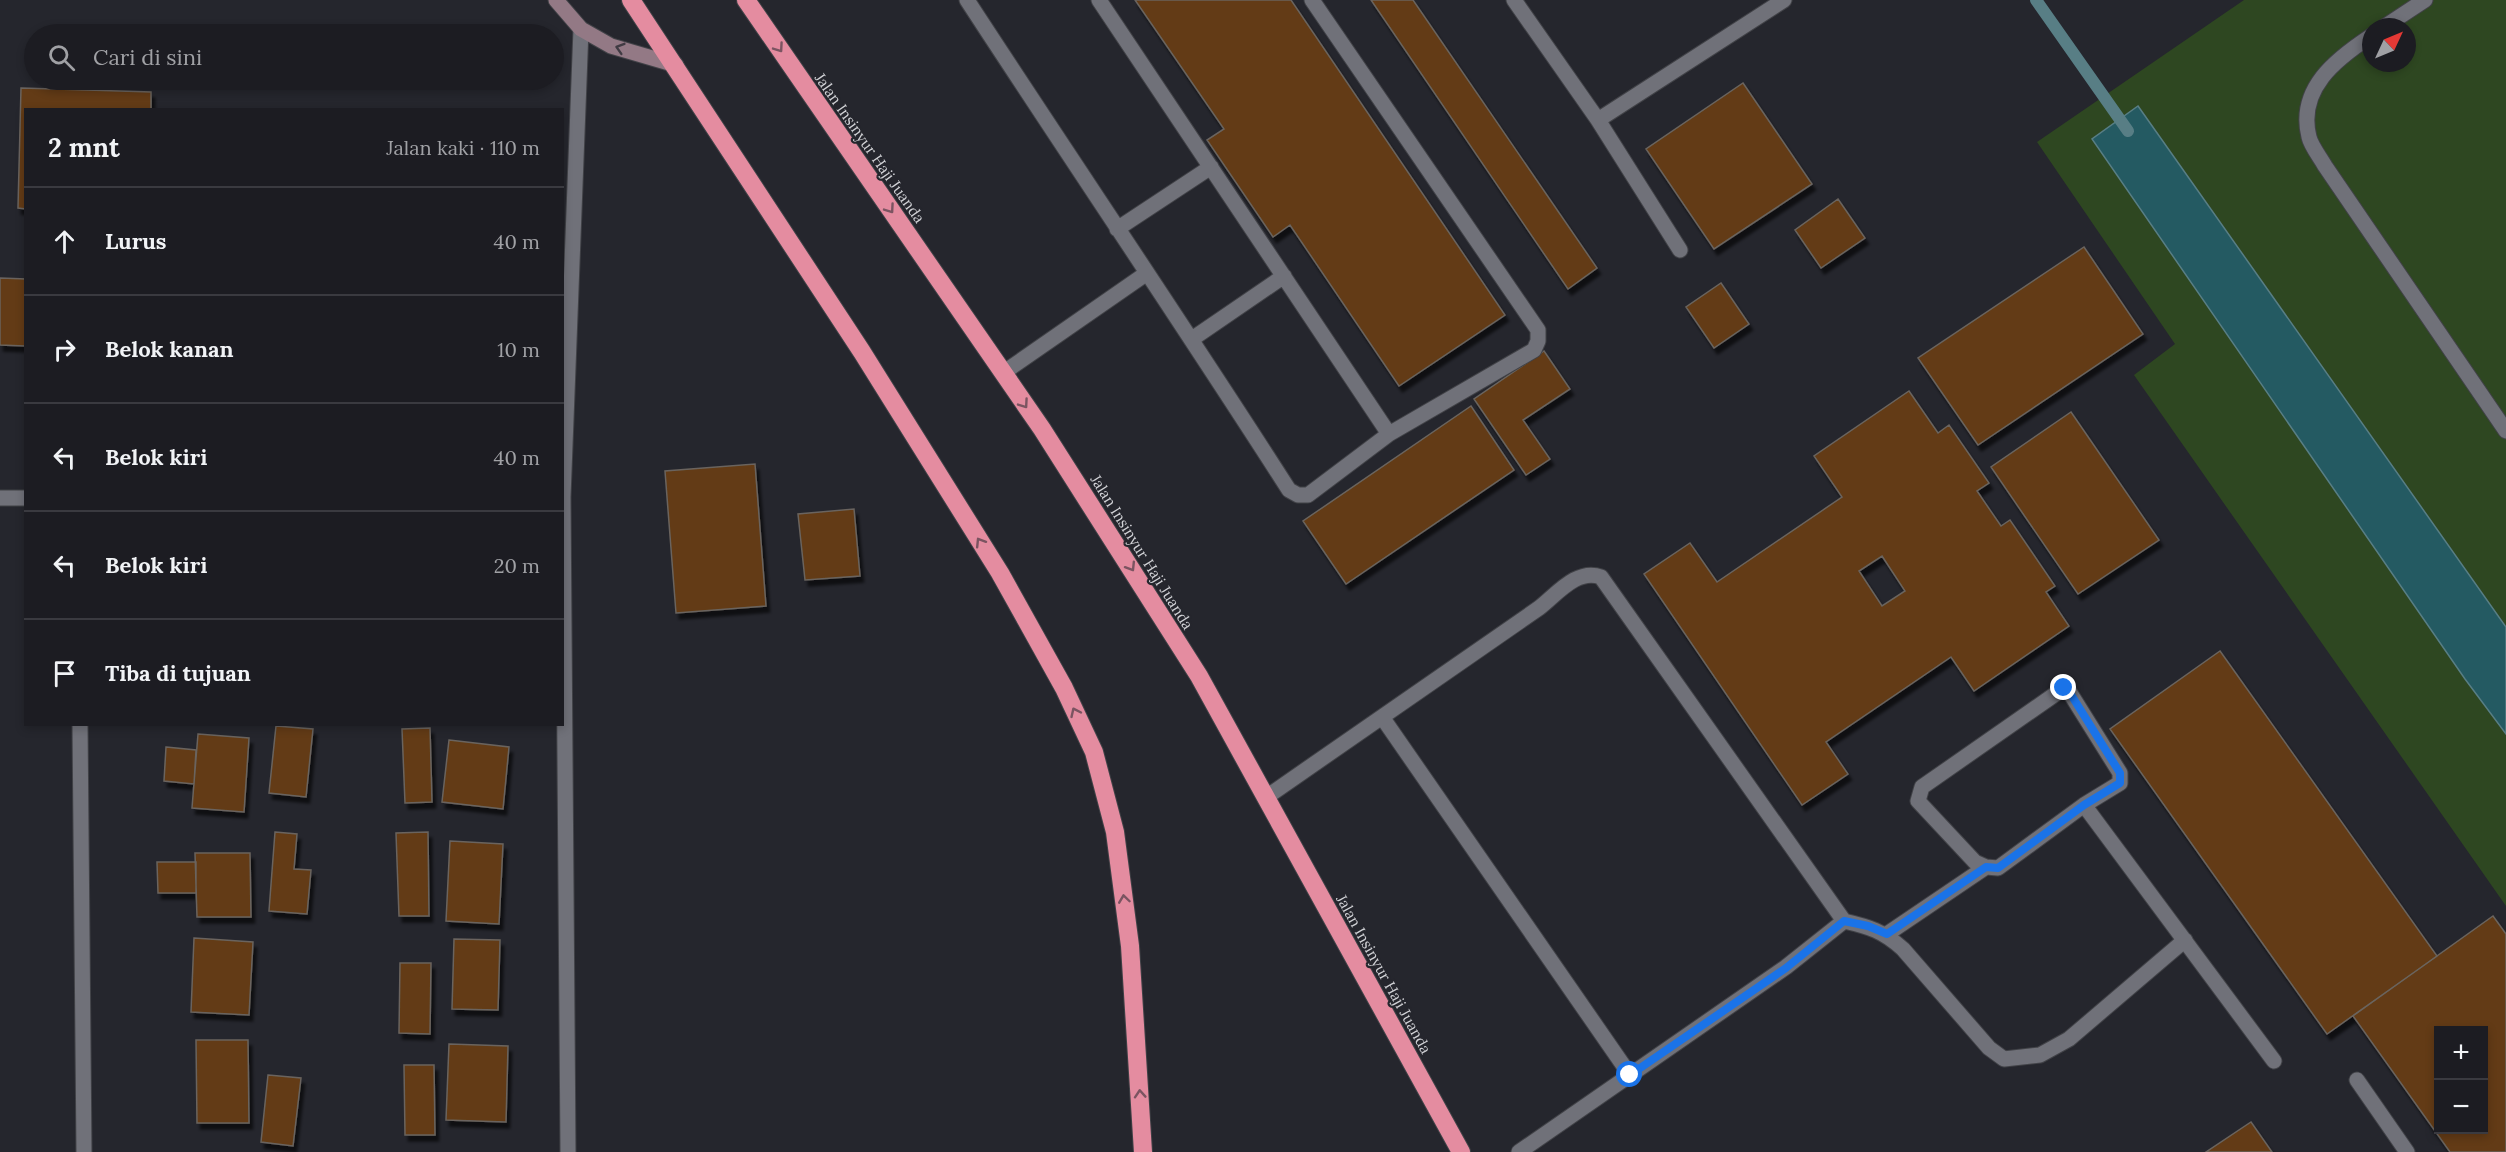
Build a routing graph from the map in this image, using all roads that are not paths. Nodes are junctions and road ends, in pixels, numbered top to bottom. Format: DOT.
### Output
graph roads {
  1 [pos="556,0"];
  2 [pos="632,0"];
  3 [pos="746,0"];
  4 [pos="967,0"];
  5 [pos="1099,0"];
  6 [pos="1312,0"];
  7 [pos="1514,0"];
  8 [pos="1784,0"];
  9 [pos="2425,0"];
  10 [pos="1767,5"];
  11 [pos="2398,18"];
  12 [pos="581,30"];
  13 [pos="2362,42"];
  14 [pos="676,65"];
  15 [pos="1598,120"];
  16 [pos="1211,167"];
  17 [pos="1117,229"];
  18 [pos="1680,250"];
  19 [pos="1147,273"];
  20 [pos="1284,276"];
  21 [pos="1192,339"];
  22 [pos="1003,373"];
  23 [pos="2506,431"];
  24 [pos="1389,434"];
  25 [pos="564,470"];
  26 [pos="0,498"];
  27 [pos="24,498"];
  28 [pos="564,627"];
  29 [pos="1382,717"];
  30 [pos="80,726"];
  31 [pos="1265,798"];
  32 [pos="2084,805"];
  33 [pos="1986,867"];
  34 [pos="1844,921"];
  35 [pos="1887,934"];
  36 [pos="2185,940"];
  37 [pos="2274,1061"];
  38 [pos="1630,1075"];
  39 [pos="2357,1080"];
  40 [pos="1142,1151"];
  41 [pos="84,1152"];
  42 [pos="568,1152"];
  43 [pos="1461,1152"];
  44 [pos="1519,1152"];
  45 [pos="2407,1152"];
  1 -- 12 [label="street"];
  2 -- 14 [label="highway"];
  3 -- 22 [label="highway, Jalan Insinyur Haji Juanda, one-way"];
  4 -- 17 [label="street"];
  5 -- 16 [label="street"];
  6 -- 24 [label="street"];
  7 -- 15 [label="street"];
  8 -- 10 [label="street"];
  9 -- 11 [label="street"];
  10 -- 15 [label="street"];
  14 -- 12 [label="street, one-way"];
  12 -- 25 [label="street"];
  13 -- 23 [label="street"];
  40 -- 14 [label="highway, one-way"];
  15 -- 18 [label="street"];
  16 -- 17 [label="street"];
  16 -- 20 [label="street"];
  17 -- 19 [label="street"];
  19 -- 21 [label="street"];
  19 -- 22 [label="street"];
  20 -- 21 [label="street"];
  20 -- 24 [label="street"];
  21 -- 24 [label="street"];
  22 -- 31 [label="highway, Jalan Insinyur Haji Juanda, one-way"];
  26 -- 27 [label="street"];
  28 -- 42 [label="street"];
  29 -- 31 [label="street"];
  29 -- 34 [label="street"];
  29 -- 38 [label="street"];
  30 -- 41 [label="street"];
  31 -- 43 [label="highway, Jalan Insinyur Haji Juanda"];
  32 -- 33 [label="street"];
  32 -- 33 [label="street"];
  32 -- 36 [label="street"];
  33 -- 35 [label="street"];
  34 -- 35 [label="street"];
  34 -- 38 [label="street"];
  35 -- 36 [label="street"];
  36 -- 37 [label="street"];
  38 -- 44 [label="street"];
  39 -- 45 [label="street"];
}
